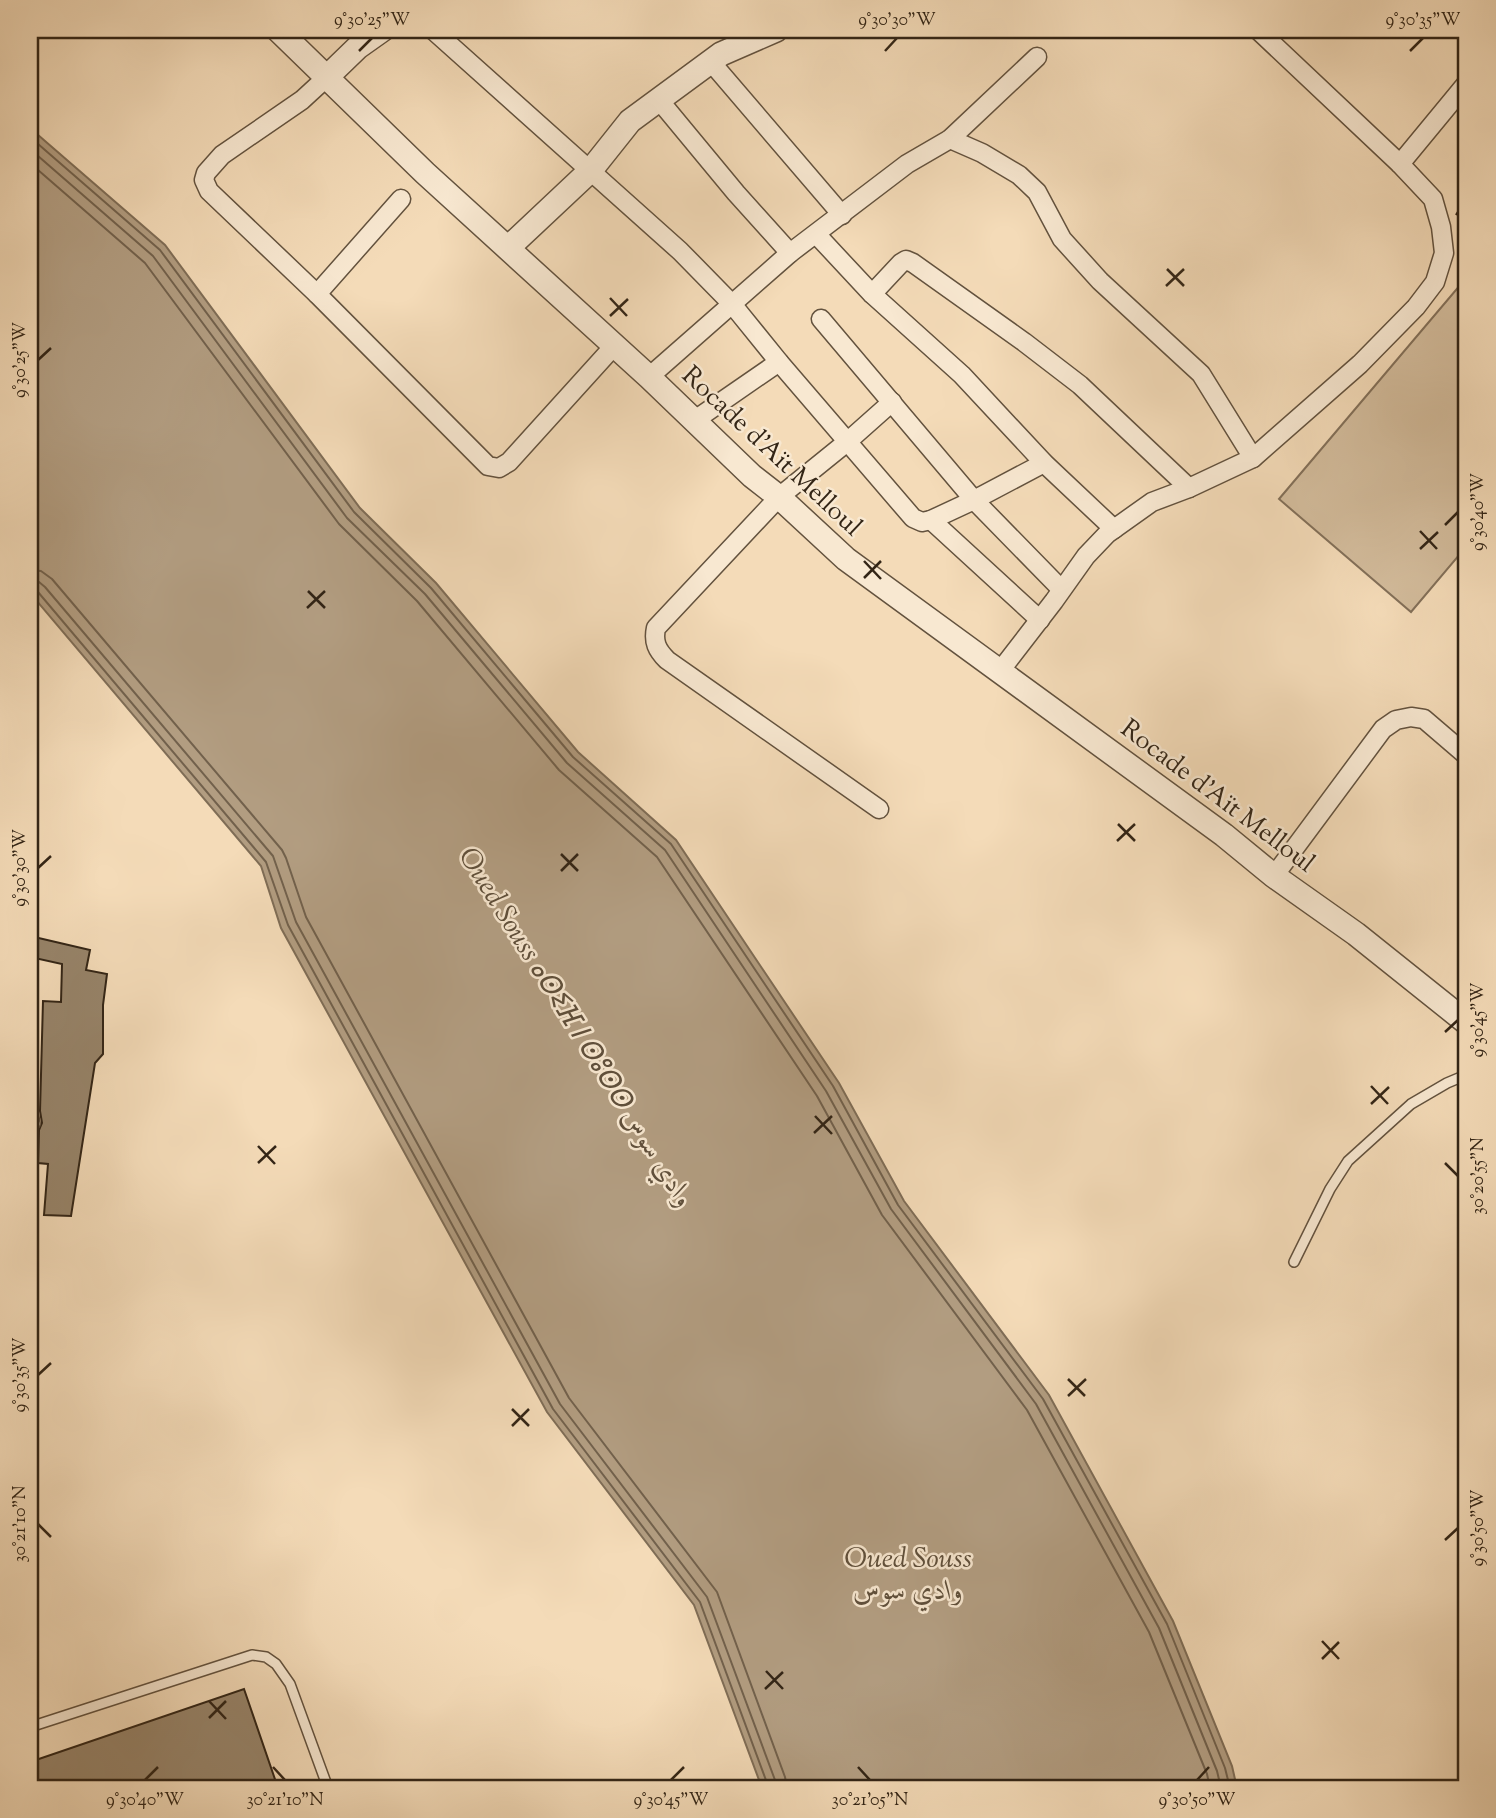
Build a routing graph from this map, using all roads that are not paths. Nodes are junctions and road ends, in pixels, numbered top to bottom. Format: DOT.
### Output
graph roads {
  1 [pos="278,30"];
  2 [pos="382,30"];
  3 [pos="433,30"];
  4 [pos="776,30"];
  5 [pos="1258,30"];
  6 [pos="1037,57"];
  7 [pos="711,62"];
  8 [pos="327,77"];
  9 [pos="1466,83"];
  10 [pos="659,100"];
  11 [pos="950,139"];
  12 [pos="1400,164"];
  13 [pos="592,170"];
  14 [pos="401,199"];
  15 [pos="842,215"];
  16 [pos="816,234"];
  17 [pos="508,248"];
  18 [pos="790,253"];
  19 [pos="317,294"];
  20 [pos="872,294"];
  21 [pos="732,304"];
  22 [pos="821,319"];
  23 [pos="614,346"];
  24 [pos="779,362"];
  25 [pos="649,377"];
  26 [pos="892,402"];
  27 [pos="695,420"];
  28 [pos="847,442"];
  29 [pos="1253,458"];
  30 [pos="1044,463"];
  31 [pos="1188,488"];
  32 [pos="779,497"];
  33 [pos="974,500"];
  34 [pos="931,520"];
  35 [pos="1114,529"];
  36 [pos="1061,589"];
  37 [pos="1040,620"];
  38 [pos="1000,671"];
  39 [pos="1466,755"];
  40 [pos="879,809"];
  41 [pos="1274,876"];
  42 [pos="1466,1022"];
  43 [pos="1466,1075"];
  44 [pos="30,1098"];
  45 [pos="35,1124"];
  46 [pos="1294,1262"];
  47 [pos="30,1727"];
  48 [pos="328,1788"];
  1 -- 8 [label="street, Rocade d'Aït Melloul"];
  2 -- 8 [label="street"];
  3 -- 13 [label="street"];
  4 -- 7 [label="street"];
  5 -- 12 [label="street"];
  6 -- 11 [label="street"];
  7 -- 10 [label="street"];
  7 -- 15 [label="street"];
  8 -- 17 [label="street, Rocade d'Aït Melloul"];
  8 -- 19 [label="street"];
  9 -- 12 [label="street"];
  10 -- 13 [label="street"];
  10 -- 18 [label="street"];
  11 -- 15 [label="street"];
  11 -- 29 [label="street"];
  12 -- 29 [label="street"];
  13 -- 17 [label="street"];
  13 -- 21 [label="street"];
  14 -- 19 [label="street"];
  15 -- 16 [label="street"];
  16 -- 18 [label="street"];
  16 -- 20 [label="street"];
  17 -- 23 [label="street, Rocade d'Aït Melloul"];
  18 -- 21 [label="street"];
  19 -- 23 [label="street"];
  20 -- 30 [label="street"];
  20 -- 31 [label="street"];
  21 -- 24 [label="street"];
  21 -- 25 [label="street"];
  22 -- 26 [label="street"];
  23 -- 25 [label="street, Rocade d'Aït Melloul"];
  24 -- 27 [label="street"];
  24 -- 28 [label="street"];
  25 -- 27 [label="street, Rocade d'Aït Melloul"];
  26 -- 28 [label="street"];
  26 -- 33 [label="street"];
  27 -- 32 [label="street, Rocade d'Aït Melloul"];
  28 -- 32 [label="street"];
  28 -- 34 [label="street"];
  29 -- 31 [label="street"];
  30 -- 33 [label="street"];
  30 -- 35 [label="street"];
  31 -- 35 [label="street"];
  32 -- 38 [label="street, Rocade d'Aït Melloul"];
  32 -- 40 [label="street"];
  33 -- 34 [label="street"];
  33 -- 36 [label="street"];
  34 -- 37 [label="street"];
  35 -- 36 [label="street"];
  36 -- 37 [label="street"];
  37 -- 38 [label="street"];
  38 -- 41 [label="street, Rocade d'Aït Melloul"];
  39 -- 41 [label="street"];
  41 -- 42 [label="street, Rocade d'Aït Melloul"];
  43 -- 46 [label="lane"];
  44 -- 45 [label="lane"];
  47 -- 48 [label="lane"];
}
